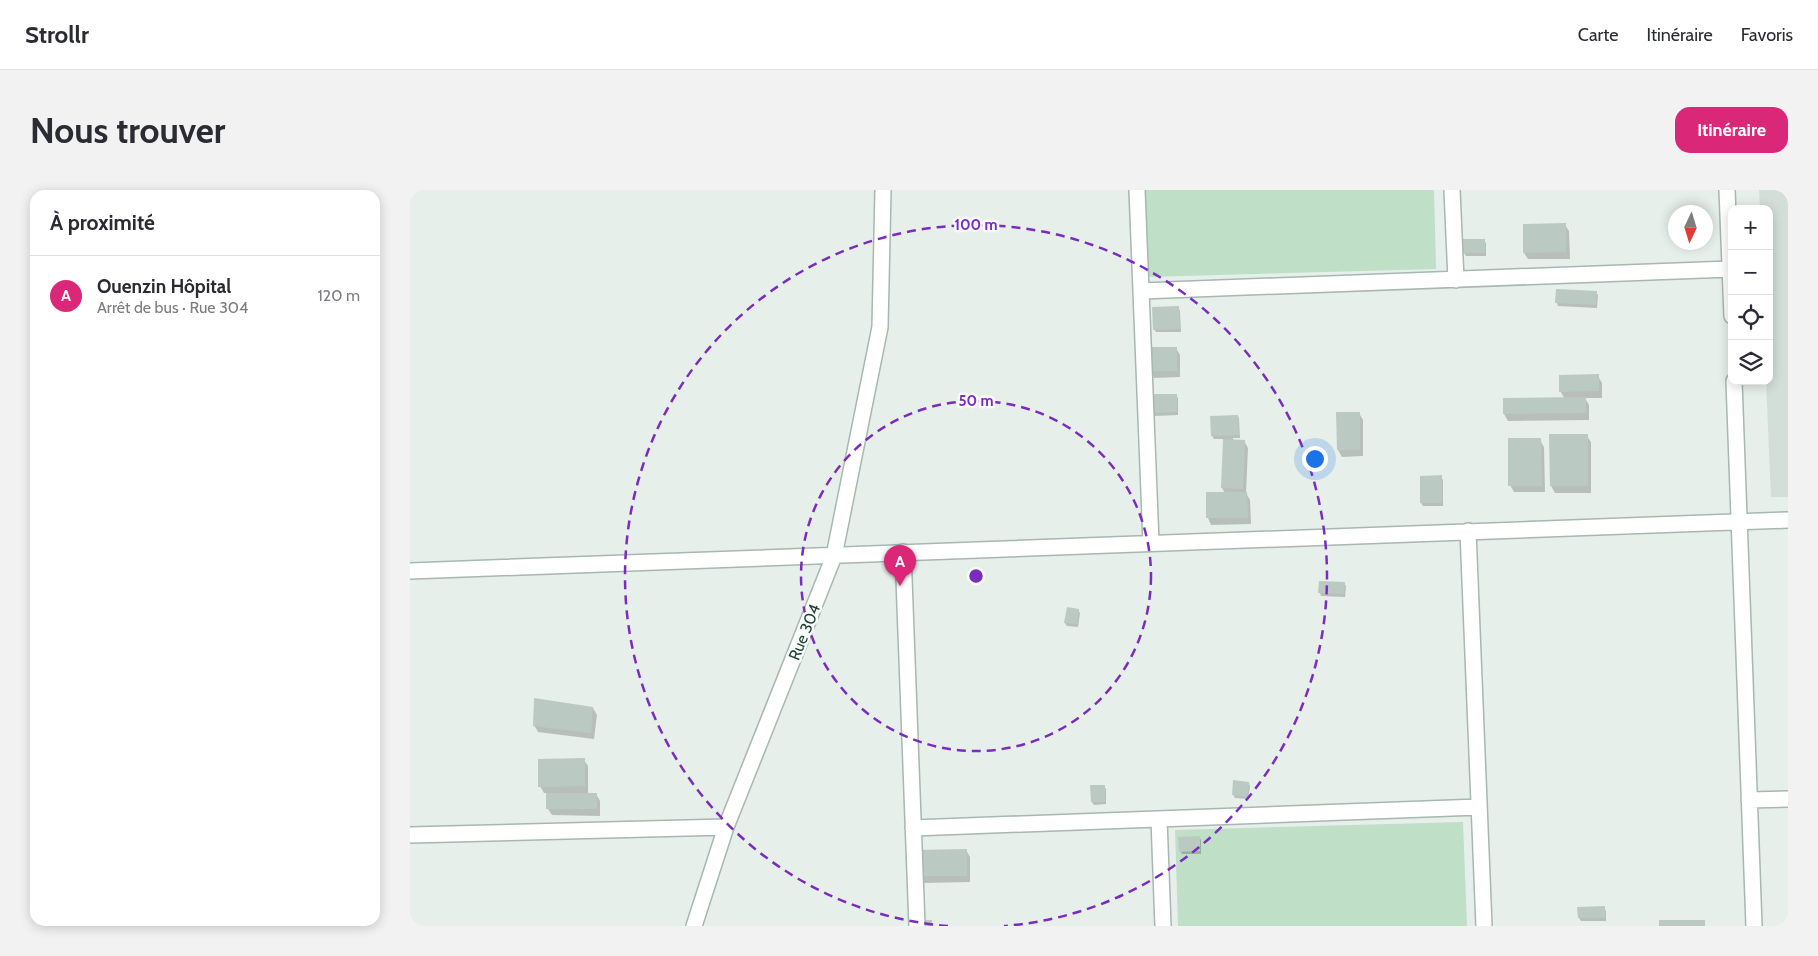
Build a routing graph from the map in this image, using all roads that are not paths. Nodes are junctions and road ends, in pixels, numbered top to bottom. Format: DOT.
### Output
graph roads {
  1 [pos="883,190"];
  2 [pos="1137,190"];
  3 [pos="1452,190"];
  4 [pos="1727,190"];
  5 [pos="1729,250"];
  6 [pos="1728,269"];
  7 [pos="1456,280"];
  8 [pos="1141,291"];
  9 [pos="1734,385"];
  10 [pos="1788,520"];
  11 [pos="1739,522"];
  12 [pos="1468,531"];
  13 [pos="1151,543"];
  14 [pos="903,552"];
  15 [pos="834,556"];
  16 [pos="410,571"];
  17 [pos="1788,799"];
  18 [pos="1749,800"];
  19 [pos="1479,806"];
  20 [pos="1159,819"];
  21 [pos="726,827"];
  22 [pos="914,828"];
  23 [pos="410,835"];
  24 [pos="694,926"];
  25 [pos="917,926"];
  26 [pos="1163,926"];
  27 [pos="1484,926"];
  28 [pos="1754,926"];
  1 -- 15 [label="street, Rue 304"];
  2 -- 8 [label="street"];
  3 -- 7 [label="street"];
  4 -- 5 [label="street"];
  6 -- 7 [label="street"];
  7 -- 8 [label="street"];
  8 -- 13 [label="street"];
  9 -- 11 [label="street"];
  10 -- 11 [label="street"];
  11 -- 12 [label="street"];
  11 -- 18 [label="street"];
  12 -- 13 [label="street"];
  12 -- 19 [label="street"];
  13 -- 14 [label="street"];
  14 -- 15 [label="street"];
  14 -- 22 [label="street"];
  15 -- 16 [label="street"];
  15 -- 21 [label="street, Rue 304"];
  17 -- 18 [label="street"];
  18 -- 28 [label="street"];
  19 -- 20 [label="street"];
  19 -- 27 [label="street"];
  20 -- 22 [label="street"];
  20 -- 26 [label="street"];
  21 -- 23 [label="street"];
  21 -- 24 [label="street, Rue 304"];
  22 -- 25 [label="street"];
}
